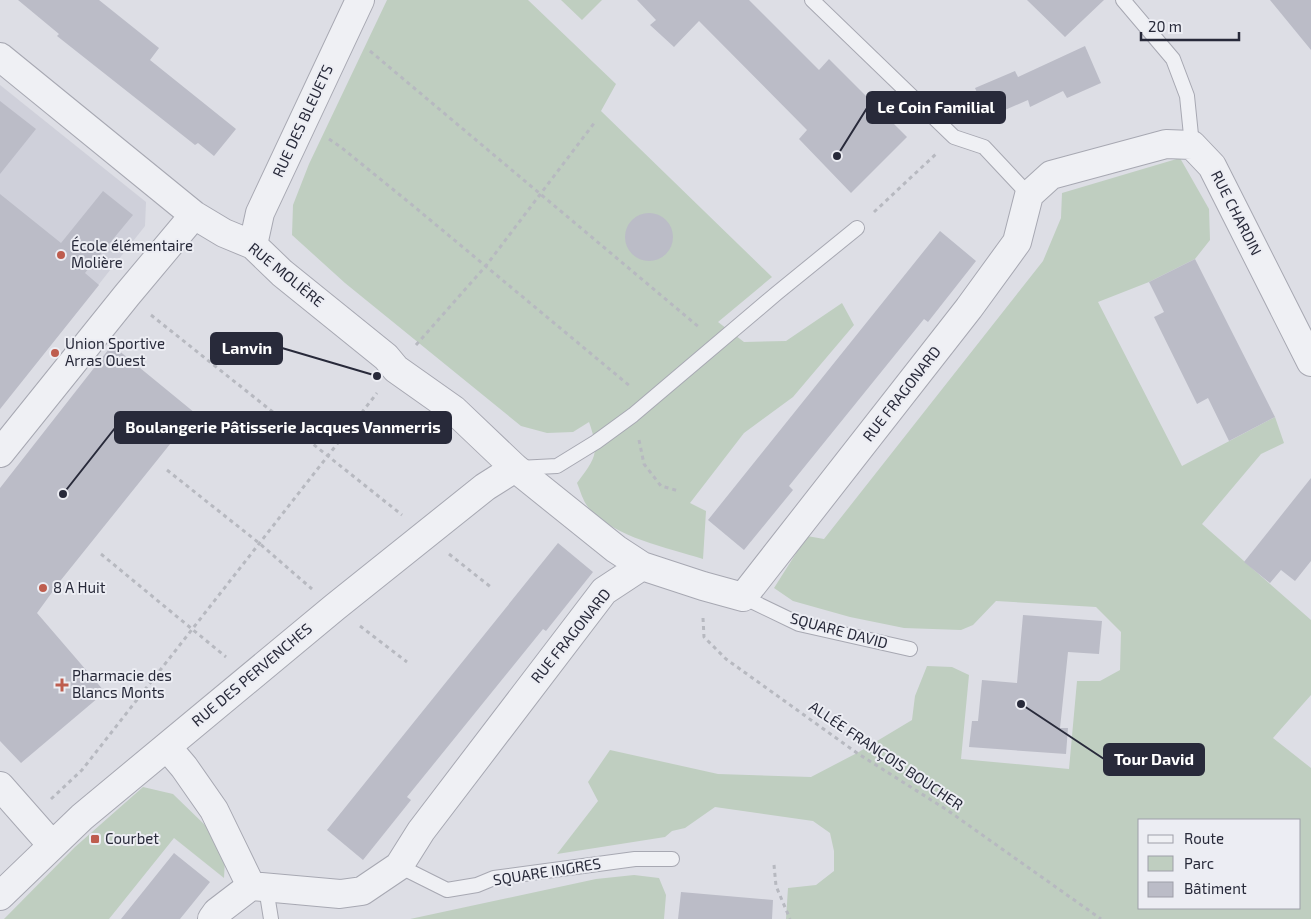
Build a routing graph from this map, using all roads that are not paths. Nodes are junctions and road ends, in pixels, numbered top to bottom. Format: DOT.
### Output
graph roads {
  1 [pos="360,0"];
  2 [pos="812,0"];
  3 [pos="1123,0"];
  4 [pos="0,57"];
  5 [pos="1192,145"];
  6 [pos="1029,195"];
  7 [pos="194,215"];
  8 [pos="857,228"];
  9 [pos="253,245"];
  10 [pos="1311,362"];
  11 [pos="0,454"];
  12 [pos="515,468"];
  13 [pos="642,566"];
  14 [pos="743,597"];
  15 [pos="910,649"];
  16 [pos="168,747"];
  17 [pos="0,786"];
  18 [pos="52,844"];
  19 [pos="672,859"];
  20 [pos="399,866"];
  21 [pos="258,887"];
  22 [pos="0,896"];
  23 [pos="212,919"];
  24 [pos="271,919"];
  1 -- 9 [label="street, RUE DES BLEUETS"];
  2 -- 6 [label="lane"];
  3 -- 5 [label="lane"];
  4 -- 7 [label="street, RUE MOLIÈRE"];
  5 -- 6 [label="street"];
  5 -- 10 [label="street, RUE CHARDIN"];
  6 -- 14 [label="street, RUE FRAGONARD"];
  7 -- 9 [label="street, RUE MOLIÈRE"];
  7 -- 11 [label="street"];
  8 -- 12 [label="lane"];
  9 -- 12 [label="street, RUE MOLIÈRE"];
  12 -- 13 [label="street, RUE MOLIÈRE"];
  12 -- 16 [label="street, RUE DES PERVENCHES"];
  13 -- 14 [label="street"];
  13 -- 20 [label="street, RUE FRAGONARD"];
  14 -- 15 [label="lane, SQUARE DAVID"];
  16 -- 18 [label="street, RUE DES PERVENCHES"];
  16 -- 21 [label="street"];
  17 -- 18 [label="street"];
  18 -- 22 [label="street, RUE DES PERVENCHES"];
  19 -- 20 [label="lane, SQUARE INGRES"];
  20 -- 21 [label="street, RUE FRAGONARD"];
  21 -- 23 [label="street"];
  21 -- 24 [label="lane"];
}
